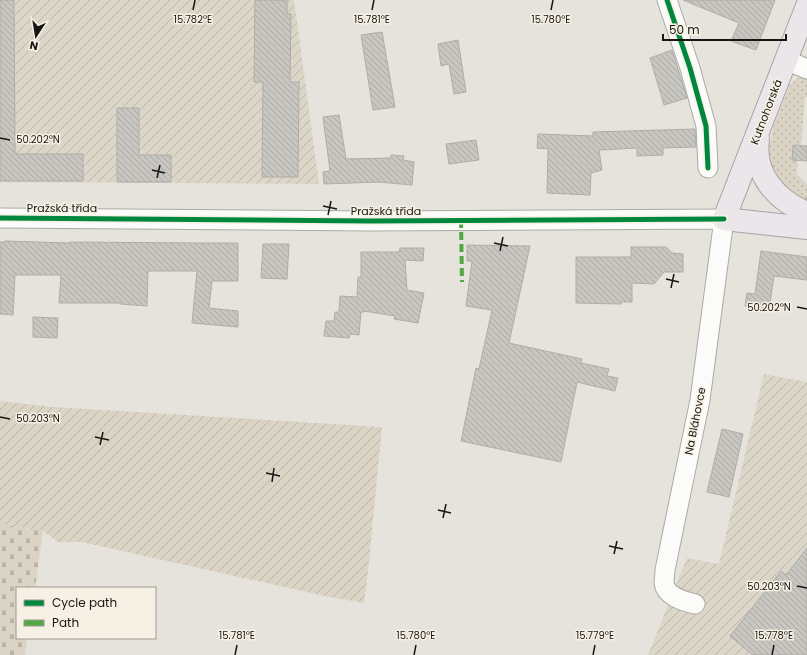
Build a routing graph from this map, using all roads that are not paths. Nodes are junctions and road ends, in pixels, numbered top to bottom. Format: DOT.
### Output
graph roads {
  1 [pos="667,0"];
  2 [pos="807,6"];
  3 [pos="786,60"];
  4 [pos="807,69"];
  5 [pos="761,124"];
  6 [pos="708,168"];
  7 [pos="807,213"];
  8 [pos="0,218"];
  9 [pos="724,219"];
  10 [pos="807,228"];
  11 [pos="695,604"];
  1 -- 6 [label="street"];
  2 -- 3 [label="main road, Kutnohorská"];
  3 -- 4 [label="street"];
  3 -- 5 [label="main road, Kutnohorská"];
  5 -- 7 [label="main road"];
  5 -- 9 [label="main road, Kutnohorská"];
  8 -- 9 [label="street, Pražská třída"];
  9 -- 10 [label="main road"];
  9 -- 11 [label="street, Na Bláhovce"];
}
